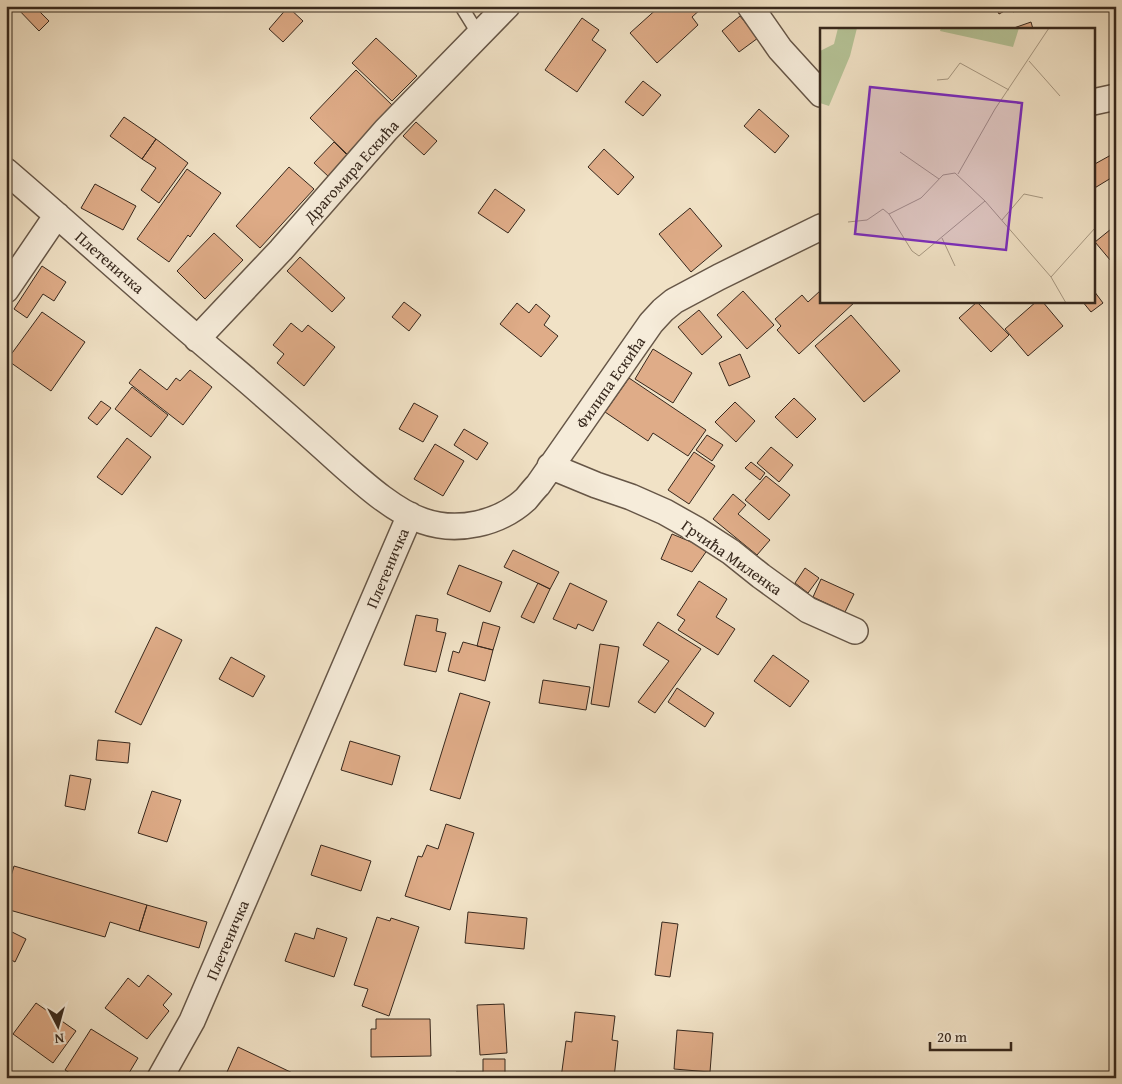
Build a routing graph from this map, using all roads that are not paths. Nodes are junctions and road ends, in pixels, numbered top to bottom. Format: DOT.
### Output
graph roads {
  1 [pos="461,6"];
  2 [pos="507,6"];
  3 [pos="750,6"];
  4 [pos="479,35"];
  5 [pos="820,93"];
  6 [pos="1116,97"];
  7 [pos="1094,102"];
  8 [pos="6,170"];
  9 [pos="57,216"];
  10 [pos="820,227"];
  11 [pos="6,290"];
  12 [pos="197,339"];
  13 [pos="550,466"];
  14 [pos="410,515"];
  15 [pos="855,631"];
  16 [pos="160,1078"];
  1 -- 4 [label="lane"];
  2 -- 4 [label="street, Драгомира Ескића"];
  3 -- 5 [label="street"];
  4 -- 12 [label="street, Драгомира Ескића"];
  6 -- 7 [label="street"];
  8 -- 9 [label="street, Плетеничка"];
  9 -- 11 [label="street"];
  9 -- 12 [label="street, Плетеничка"];
  10 -- 13 [label="street, Филипа Ескића"];
  12 -- 14 [label="street, Плетеничка"];
  13 -- 14 [label="street, Филипа Ескића"];
  13 -- 15 [label="street, Грчића Миленка"];
  14 -- 16 [label="street, Плетеничка"];
}
